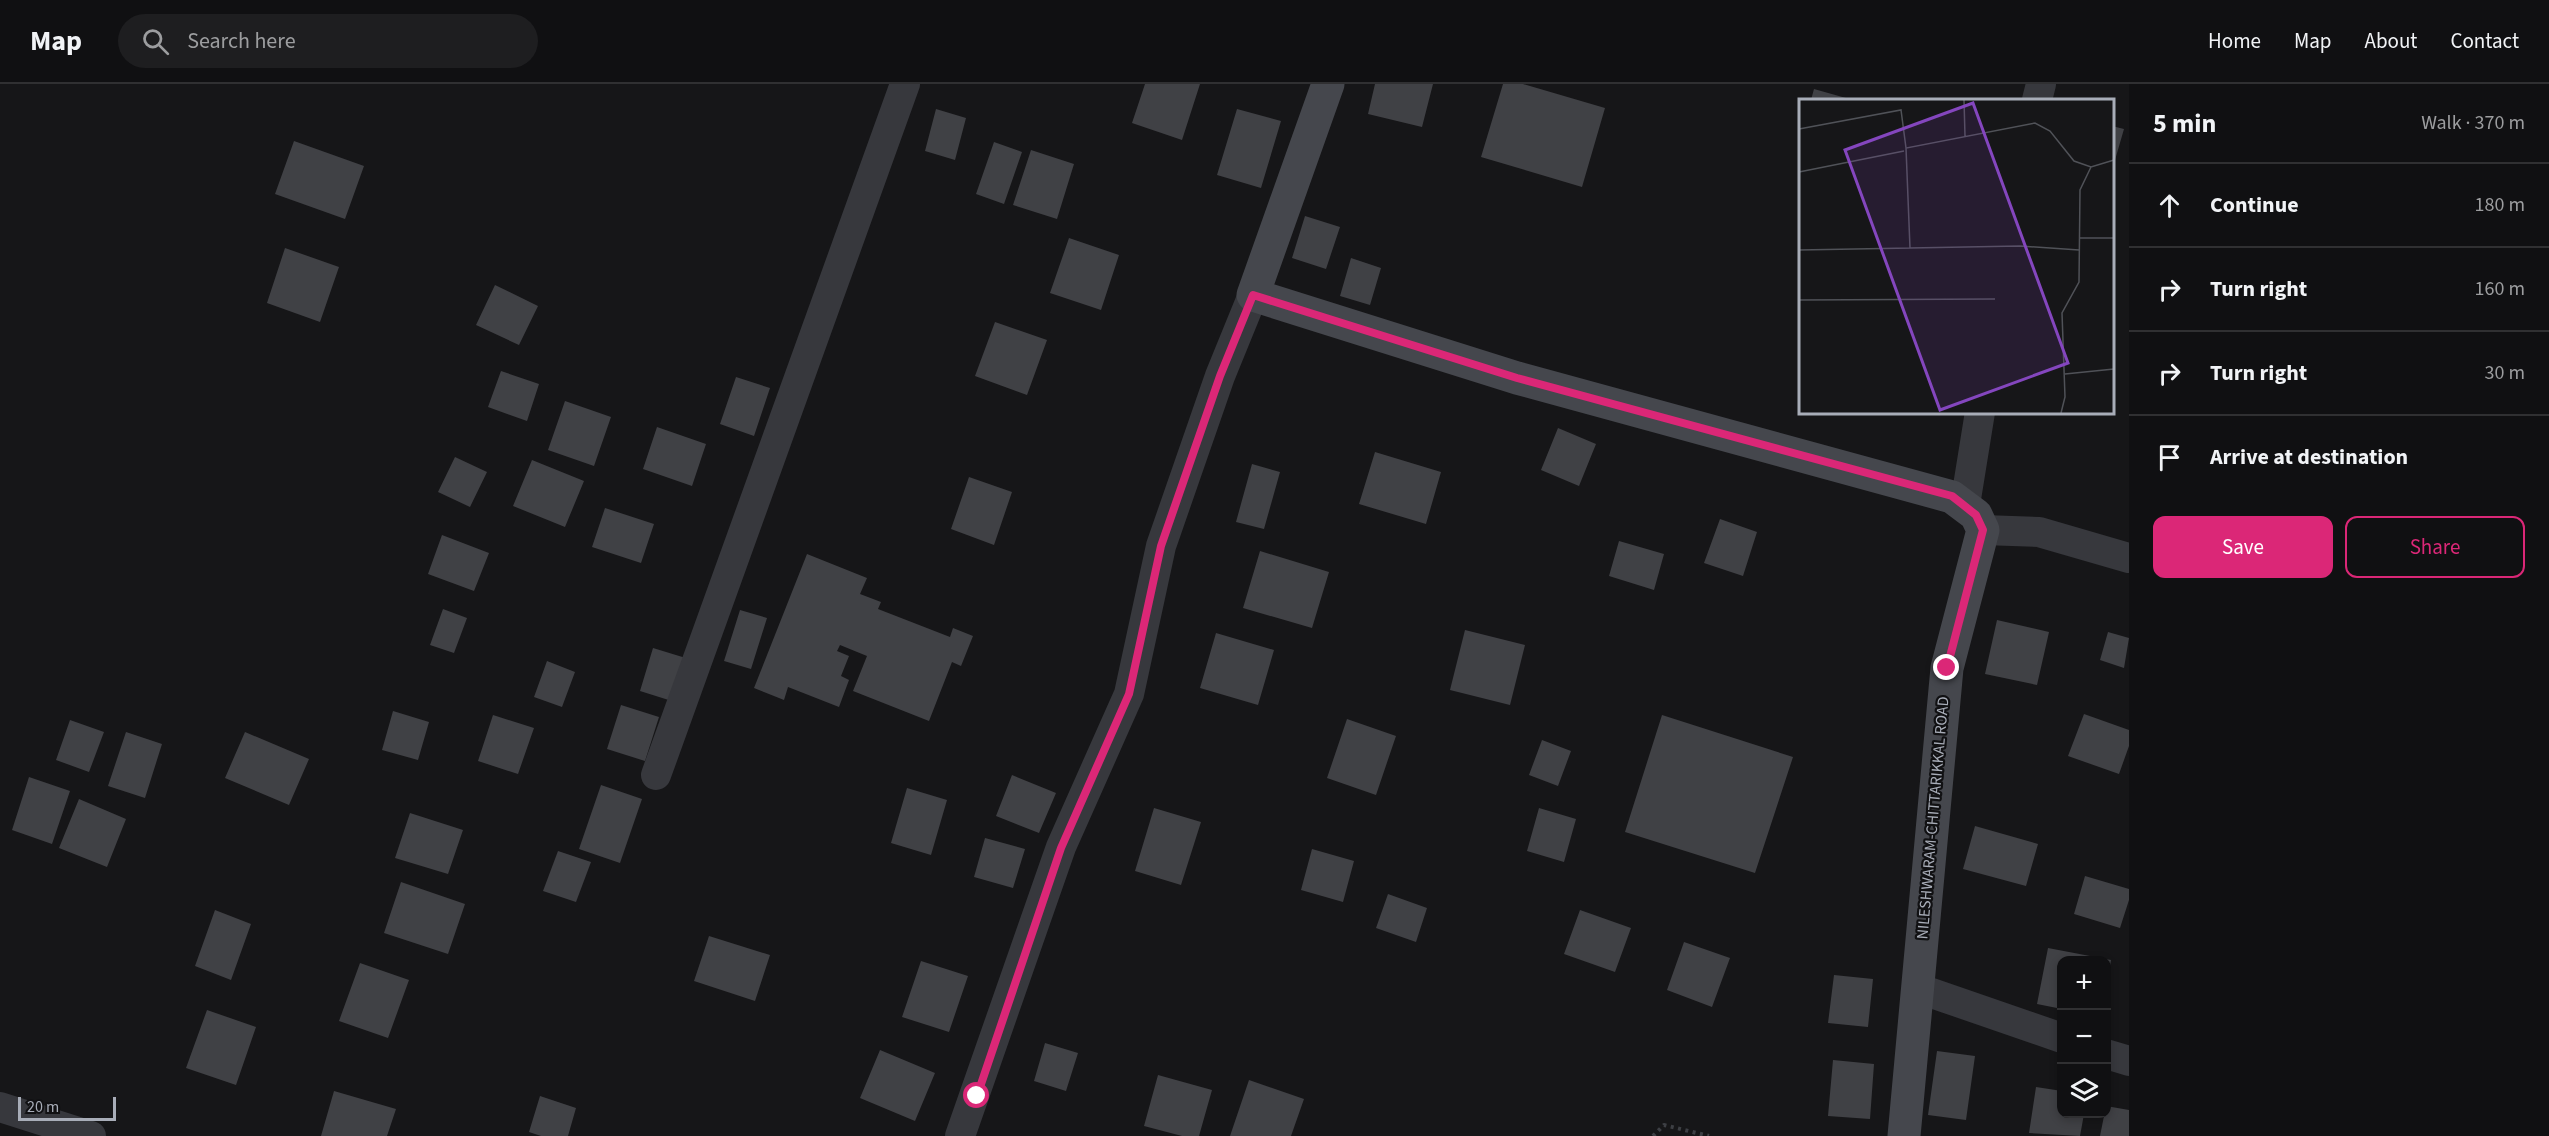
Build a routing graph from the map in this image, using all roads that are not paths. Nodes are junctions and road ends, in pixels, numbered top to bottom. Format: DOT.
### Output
graph roads {
  1 [pos="904,84"];
  2 [pos="1328,84"];
  3 [pos="2041,84"];
  4 [pos="2037,99"];
  5 [pos="1253,295"];
  6 [pos="1980,414"];
  7 [pos="1974,517"];
  8 [pos="2129,558"];
  9 [pos="656,775"];
  10 [pos="1917,988"];
  11 [pos="2057,1037"];
  12 [pos="2111,1056"];
  13 [pos="2129,1061"];
  14 [pos="0,1107"];
  15 [pos="91,1136"];
  16 [pos="960,1136"];
  17 [pos="1904,1136"];
  1 -- 9 [label="street"];
  2 -- 5 [label="main road"];
  3 -- 4 [label="street"];
  5 -- 7 [label="main road"];
  5 -- 16 [label="street"];
  6 -- 7 [label="street"];
  7 -- 8 [label="street"];
  7 -- 10 [label="main road, NILESHWARAM-CHITTARIKKAL ROAD"];
  10 -- 11 [label="street"];
  10 -- 17 [label="main road, NILESHWARAM-CHITTARIKKAL ROAD"];
  12 -- 13 [label="street"];
  14 -- 15 [label="street"];
}
